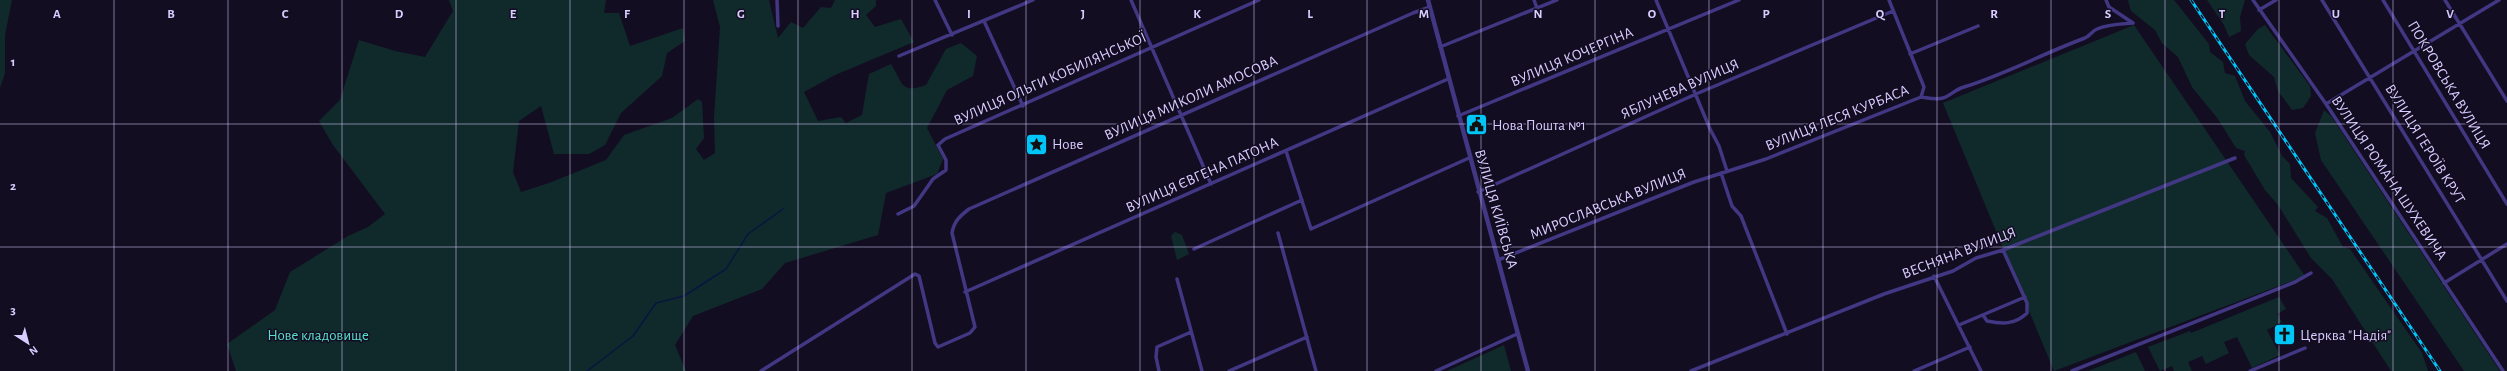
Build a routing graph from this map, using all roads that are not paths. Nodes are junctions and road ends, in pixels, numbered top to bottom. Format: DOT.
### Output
graph roads {
  1 [pos="777,0"];
  2 [pos="935,0"];
  3 [pos="1033,0"];
  4 [pos="1130,0"];
  5 [pos="1259,0"];
  6 [pos="1428,0"];
  7 [pos="1534,0"];
  8 [pos="1557,0"];
  9 [pos="1656,0"];
  10 [pos="1740,0"];
  11 [pos="1889,0"];
  12 [pos="2106,0"];
  13 [pos="2253,0"];
  14 [pos="2276,0"];
  15 [pos="2322,0"];
  16 [pos="2383,0"];
  17 [pos="2445,0"];
  18 [pos="2499,0"];
  19 [pos="1430,7"];
  20 [pos="1537,8"];
  21 [pos="2259,10"];
  22 [pos="1893,11"];
  23 [pos="984,21"];
  24 [pos="2460,24"];
  25 [pos="778,26"];
  26 [pos="1978,26"];
  27 [pos="1668,30"];
  28 [pos="952,35"];
  29 [pos="1151,47"];
  30 [pos="1440,47"];
  31 [pos="2414,51"];
  32 [pos="1910,54"];
  33 [pos="899,56"];
  34 [pos="2370,78"];
  35 [pos="1448,79"];
  36 [pos="1696,94"];
  37 [pos="1921,98"];
  38 [pos="2507,101"];
  39 [pos="2326,104"];
  40 [pos="1023,106"];
  41 [pos="1182,116"];
  42 [pos="1457,116"];
  43 [pos="1286,151"];
  44 [pos="1469,158"];
  45 [pos="2235,158"];
  46 [pos="1727,171"];
  47 [pos="1721,173"];
  48 [pos="1211,184"];
  49 [pos="1478,192"];
  50 [pos="1302,200"];
  51 [pos="2507,204"];
  52 [pos="898,214"];
  53 [pos="1278,233"];
  54 [pos="2507,244"];
  55 [pos="1194,249"];
  56 [pos="2003,250"];
  57 [pos="1498,260"];
  58 [pos="2482,260"];
  59 [pos="2311,273"];
  60 [pos="1934,276"];
  61 [pos="1177,279"];
  62 [pos="2444,283"];
  63 [pos="966,292"];
  64 [pos="2025,296"];
  65 [pos="2507,301"];
  66 [pos="1983,315"];
  67 [pos="1959,325"];
  68 [pos="1191,332"];
  69 [pos="1517,334"];
  70 [pos="1787,334"];
  71 [pos="1306,337"];
  72 [pos="1970,347"];
  73 [pos="2305,348"];
  74 [pos="761,371"];
  75 [pos="1160,371"];
  76 [pos="1202,371"];
  77 [pos="1229,371"];
  78 [pos="1316,371"];
  79 [pos="1436,371"];
  80 [pos="1528,371"];
  81 [pos="1691,371"];
  82 [pos="1914,371"];
  83 [pos="1981,371"];
  84 [pos="2072,371"];
  85 [pos="2250,371"];
  86 [pos="2503,371"];
  1 -- 25 [label="street"];
  2 -- 28 [label="street"];
  3 -- 23 [label="street"];
  4 -- 29 [label="street"];
  5 -- 29 [label="street, ВУЛИЦЯ ОЛЬГИ КОБИЛЯНСЬКОЇ"];
  6 -- 19 [label="street, ВУЛИЦЯ КИЇВСЬКА"];
  7 -- 20 [label="street"];
  8 -- 20 [label="street"];
  9 -- 27 [label="street"];
  10 -- 27 [label="street, ВУЛИЦЯ КОЧЕРГІНА"];
  11 -- 22 [label="street"];
  12 -- 37 [label="street, ВУЛИЦЯ ЛЕСЯ КУРБАСА"];
  13 -- 21 [label="street, ВУЛИЦЯ РОМАНА ШУХЕВИЧА"];
  14 -- 21 [label="street"];
  15 -- 34 [label="street, ВУЛИЦЯ ГЕРОЇВ КРУТ"];
  16 -- 31 [label="street, ПОКРОВСЬКА ВУЛИЦЯ"];
  17 -- 24 [label="street"];
  18 -- 24 [label="street"];
  19 -- 30 [label="street, ВУЛИЦЯ КИЇВСЬКА"];
  19 -- 41 [label="street, ВУЛИЦЯ МИКОЛИ АМОСОВА"];
  20 -- 30 [label="street"];
  21 -- 39 [label="street, ВУЛИЦЯ РОМАНА ШУХЕВИЧА"];
  22 -- 32 [label="street"];
  22 -- 36 [label="street, ЯБЛУНЕВА ВУЛИЦЯ"];
  23 -- 28 [label="street"];
  23 -- 40 [label="street"];
  24 -- 31 [label="street"];
  24 -- 38 [label="street"];
  26 -- 32 [label="street"];
  27 -- 36 [label="street"];
  27 -- 42 [label="street, ВУЛИЦЯ КОЧЕРГІНА"];
  28 -- 33 [label="street"];
  29 -- 40 [label="street, ВУЛИЦЯ ОЛЬГИ КОБИЛЯНСЬКОЇ"];
  29 -- 41 [label="street"];
  30 -- 35 [label="street, ВУЛИЦЯ КИЇВСЬКА"];
  31 -- 34 [label="street"];
  31 -- 51 [label="street, ПОКРОВСЬКА ВУЛИЦЯ"];
  32 -- 37 [label="street"];
  34 -- 39 [label="street"];
  34 -- 58 [label="street, ВУЛИЦЯ ГЕРОЇВ КРУТ"];
  35 -- 42 [label="street, ВУЛИЦЯ КИЇВСЬКА"];
  35 -- 43 [label="street, ВУЛИЦЯ ЄВГЕНА ПАТОНА"];
  36 -- 46 [label="street"];
  36 -- 49 [label="street, ЯБЛУНЕВА ВУЛИЦЯ"];
  37 -- 46 [label="street, ВУЛИЦЯ ЛЕСЯ КУРБАСА"];
  39 -- 62 [label="street, ВУЛИЦЯ РОМАНА ШУХЕВИЧА"];
  40 -- 52 [label="street, ВУЛИЦЯ ОЛЬГИ КОБИЛЯНСЬКОЇ"];
  41 -- 48 [label="street"];
  41 -- 63 [label="street, ВУЛИЦЯ МИКОЛИ АМОСОВА"];
  42 -- 44 [label="street, ВУЛИЦЯ КИЇВСЬКА"];
  43 -- 48 [label="street, ВУЛИЦЯ ЄВГЕНА ПАТОНА"];
  43 -- 50 [label="street"];
  44 -- 49 [label="street, ВУЛИЦЯ КИЇВСЬКА"];
  44 -- 50 [label="street"];
  45 -- 56 [label="street, ВЕСНЯНА ВУЛИЦЯ"];
  46 -- 47 [label="street, МИРОСЛАВСЬКА ВУЛИЦЯ"];
  47 -- 57 [label="street, МИРОСЛАВСЬКА ВУЛИЦЯ"];
  47 -- 70 [label="street"];
  48 -- 63 [label="street, ВУЛИЦЯ ЄВГЕНА ПАТОНА"];
  49 -- 57 [label="street, ВУЛИЦЯ КИЇВСЬКА"];
  50 -- 55 [label="street"];
  53 -- 71 [label="street"];
  54 -- 58 [label="street"];
  56 -- 60 [label="street, ВЕСНЯНА ВУЛИЦЯ"];
  56 -- 64 [label="street"];
  57 -- 69 [label="street, ВУЛИЦЯ КИЇВСЬКА"];
  58 -- 62 [label="street"];
  58 -- 65 [label="street, ВУЛИЦЯ ГЕРОЇВ КРУТ"];
  59 -- 84 [label="street"];
  60 -- 67 [label="street"];
  60 -- 70 [label="street, ВЕСНЯНА ВУЛИЦЯ"];
  61 -- 68 [label="street"];
  62 -- 86 [label="street, ВУЛИЦЯ РОМАНА ШУХЕВИЧА"];
  63 -- 74 [label="street"];
  64 -- 66 [label="street"];
  64 -- 66 [label="street"];
  66 -- 67 [label="street"];
  67 -- 72 [label="street"];
  68 -- 75 [label="street"];
  68 -- 76 [label="street"];
  69 -- 79 [label="street"];
  69 -- 80 [label="street, ВУЛИЦЯ КИЇВСЬКА"];
  70 -- 81 [label="street, ВЕСНЯНА ВУЛИЦЯ"];
  71 -- 77 [label="street"];
  71 -- 78 [label="street"];
  72 -- 82 [label="street"];
  72 -- 83 [label="street"];
  73 -- 85 [label="street"];
}
